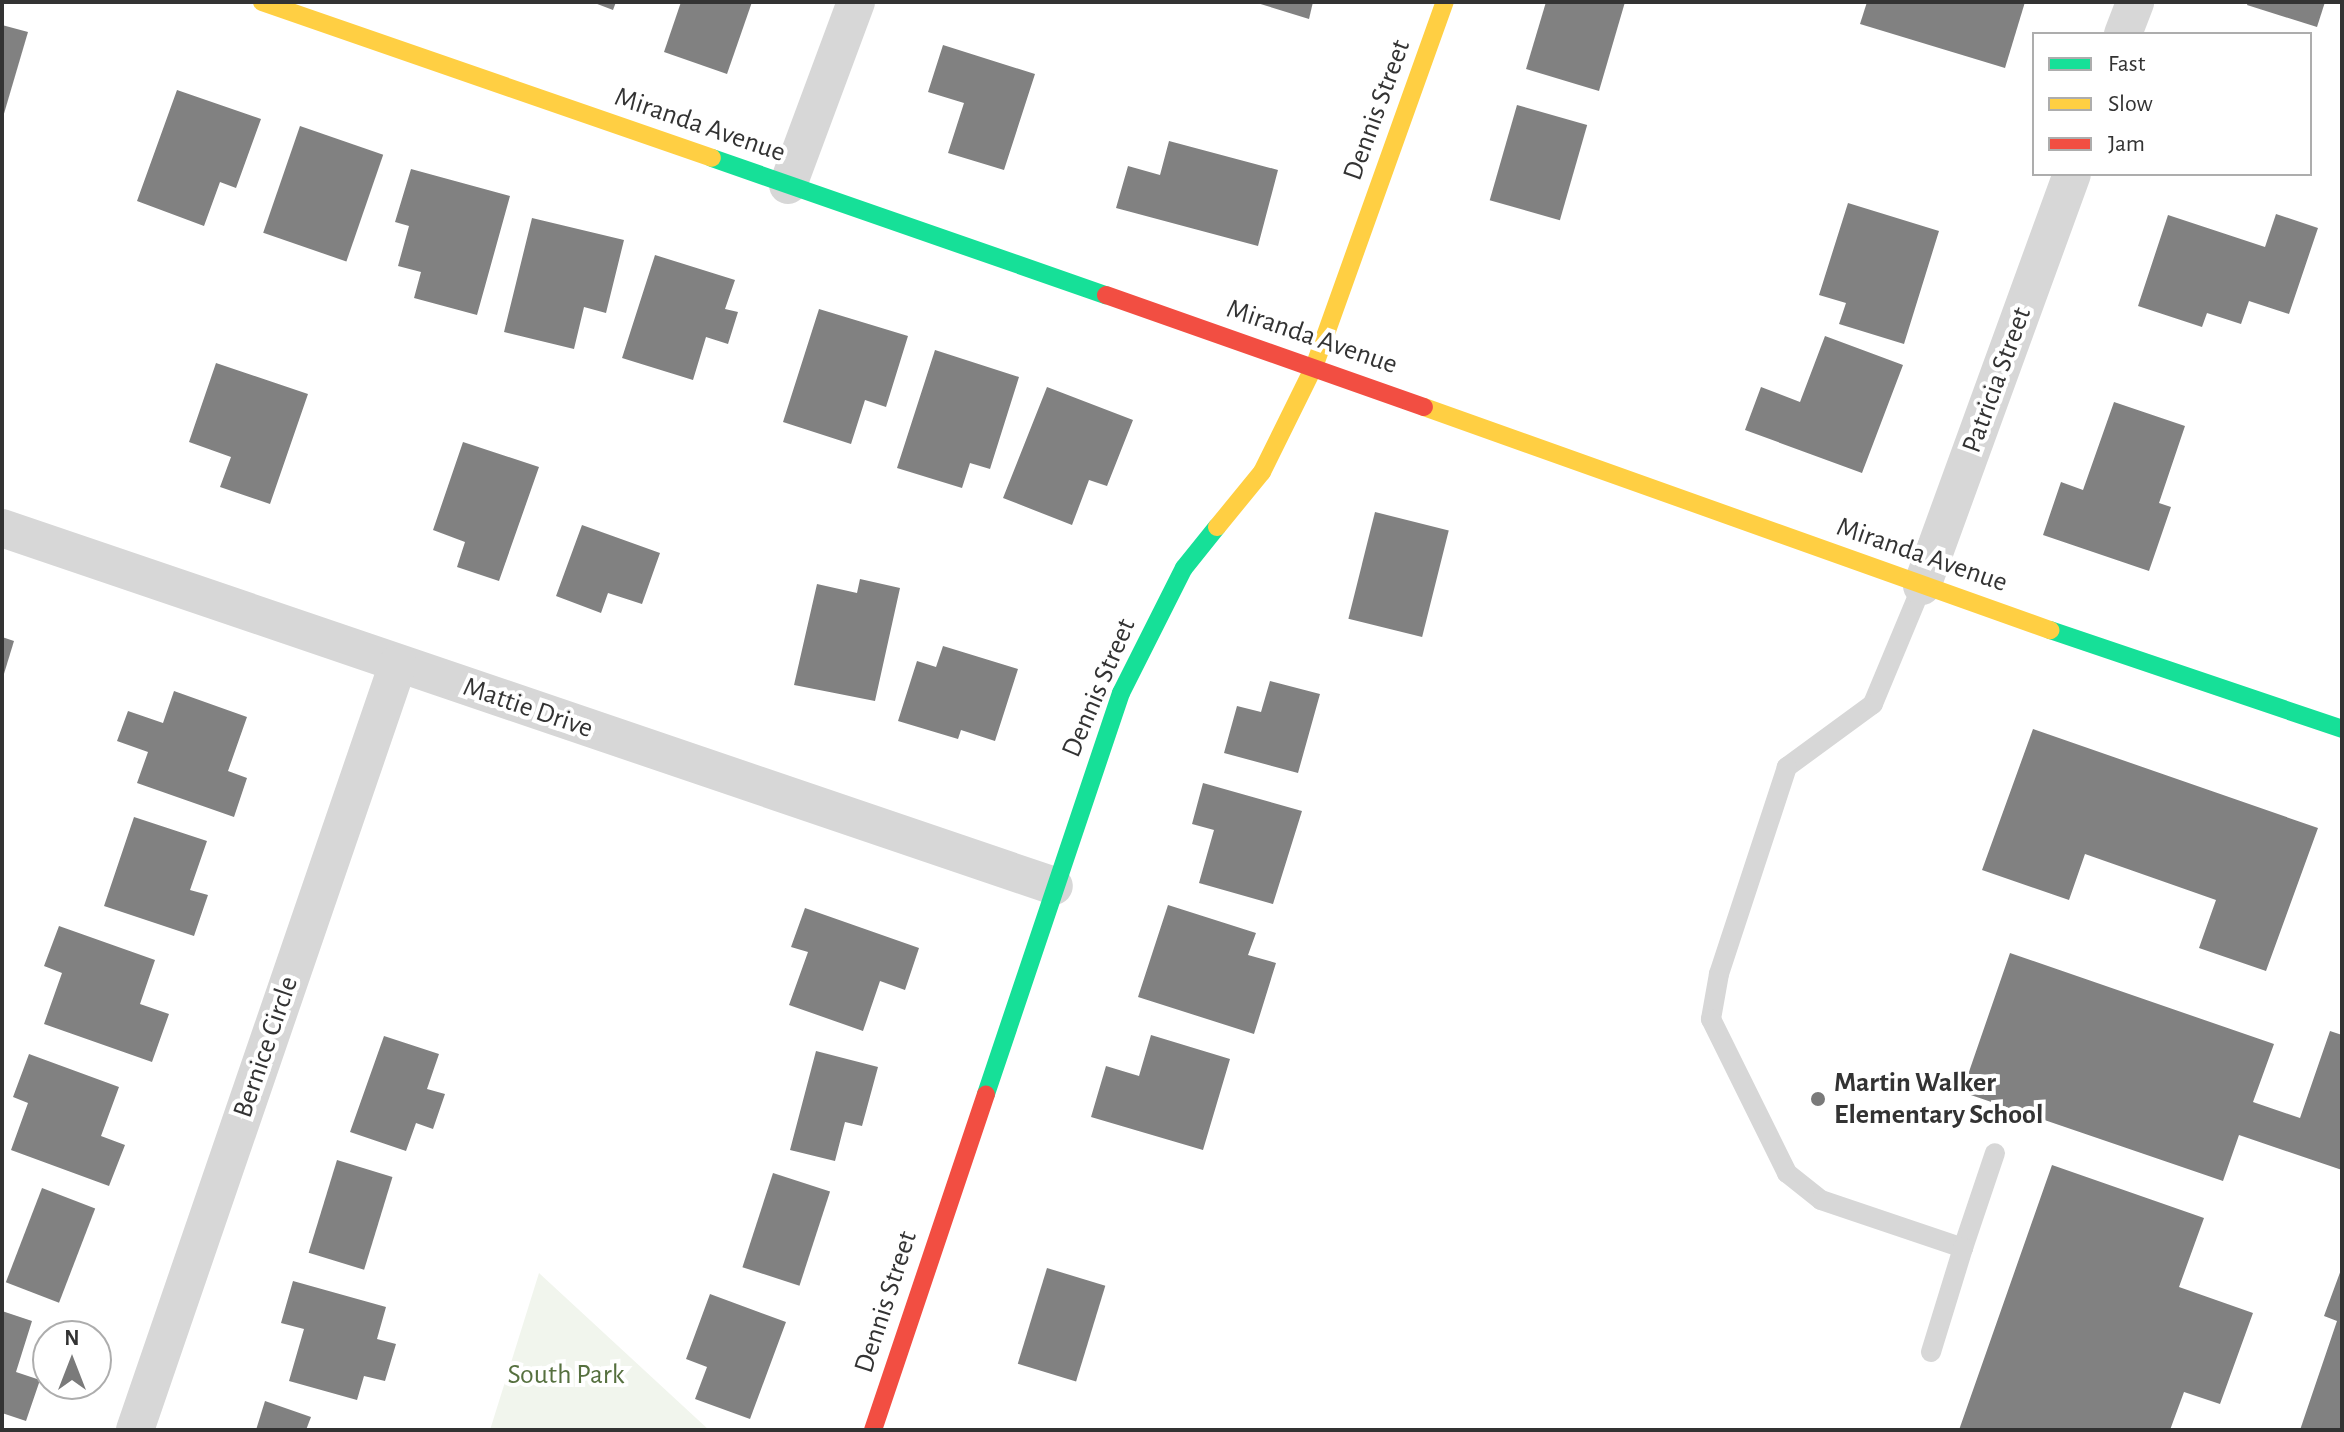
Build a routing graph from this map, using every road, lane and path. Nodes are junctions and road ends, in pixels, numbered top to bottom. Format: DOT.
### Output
graph roads {
  1 [pos="262,2"];
  2 [pos="856,2"];
  3 [pos="1445,2"];
  4 [pos="2135,2"];
  5 [pos="2124,32"];
  6 [pos="2071,176"];
  7 [pos="788,185"];
  8 [pos="1314,367"];
  9 [pos="2,528"];
  10 [pos="1922,586"];
  11 [pos="398,664"];
  12 [pos="2342,729"];
  13 [pos="1054,886"];
  14 [pos="1995,1153"];
  15 [pos="1963,1248"];
  16 [pos="1931,1352"];
  17 [pos="135,1430"];
  18 [pos="873,1430"];
  1 -- 7 [label="street, Miranda Avenue"];
  2 -- 7 [label="street"];
  3 -- 8 [label="street, Dennis Street"];
  4 -- 5 [label="street"];
  6 -- 10 [label="street, Patricia Street"];
  7 -- 8 [label="street, Miranda Avenue"];
  8 -- 10 [label="street, Miranda Avenue"];
  8 -- 13 [label="street, Dennis Street"];
  9 -- 11 [label="street, Mattie Drive"];
  10 -- 12 [label="street, Miranda Avenue"];
  10 -- 15 [label="lane"];
  11 -- 13 [label="street, Mattie Drive"];
  11 -- 17 [label="street, Bernice Circle"];
  13 -- 18 [label="street, Dennis Street"];
  14 -- 15 [label="lane"];
  15 -- 16 [label="lane"];
}
